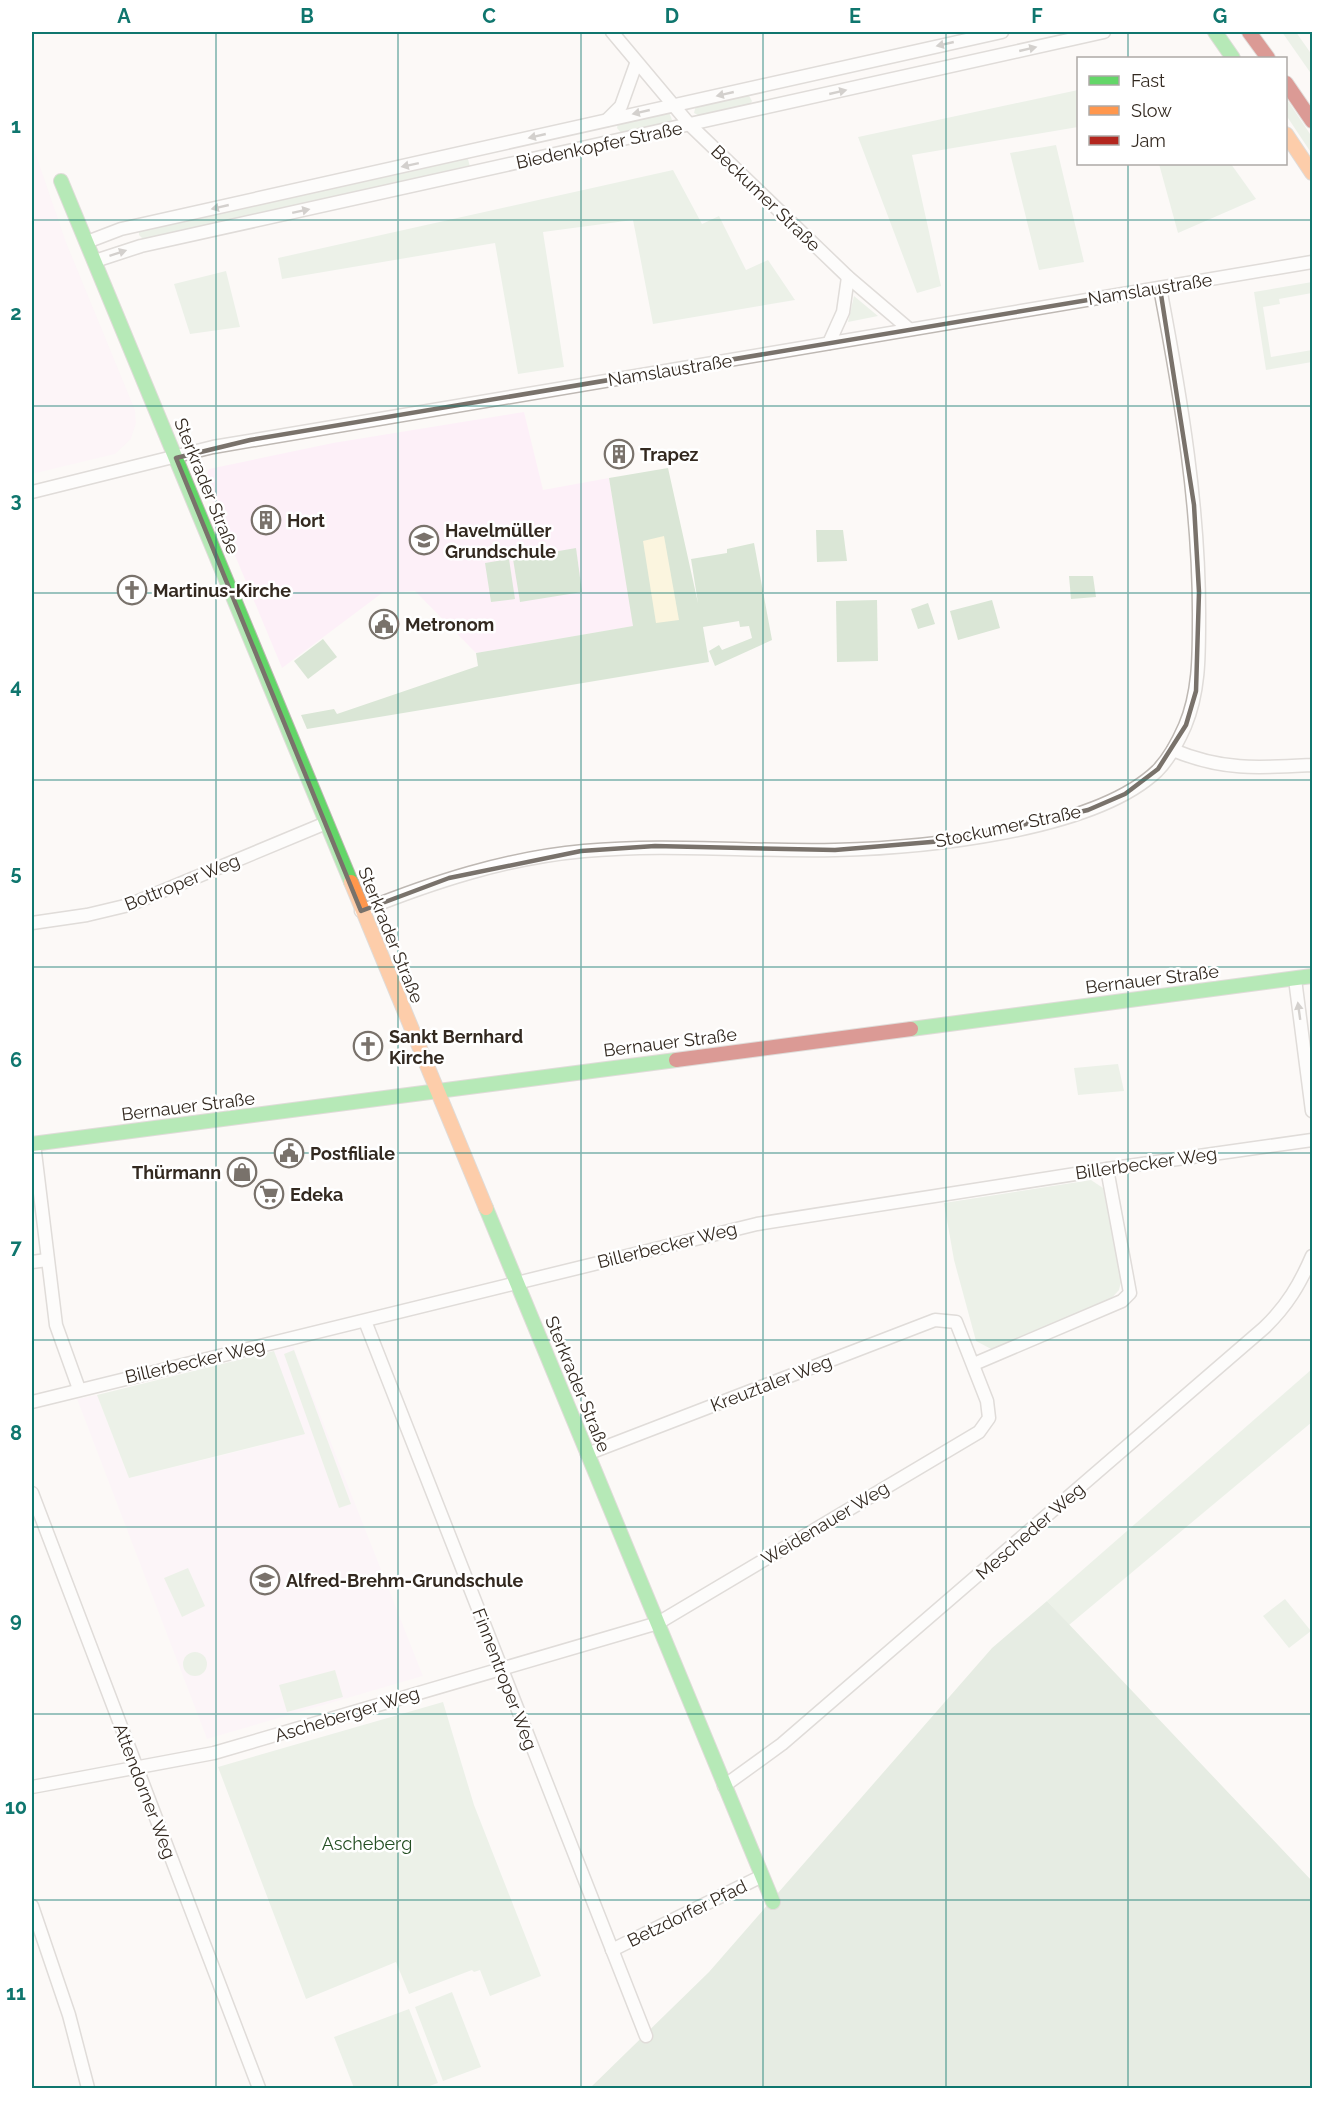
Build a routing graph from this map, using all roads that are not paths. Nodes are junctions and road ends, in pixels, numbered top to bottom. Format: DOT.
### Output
graph roads {
  1 [pos="612,32"];
  2 [pos="1002,32"];
  3 [pos="1104,32"];
  4 [pos="1215,32"];
  5 [pos="1249,32"];
  6 [pos="1232,57"];
  7 [pos="1267,57"];
  8 [pos="636,64"];
  9 [pos="1287,84"];
  10 [pos="674,105"];
  11 [pos="607,120"];
  12 [pos="1312,121"];
  13 [pos="690,125"];
  14 [pos="1287,136"];
  15 [pos="612,143"];
  16 [pos="1312,173"];
  17 [pos="61,181"];
  18 [pos="87,242"];
  19 [pos="95,261"];
  20 [pos="1312,262"];
  21 [pos="849,277"];
  22 [pos="1160,288"];
  23 [pos="909,329"];
  24 [pos="829,343"];
  25 [pos="176,458"];
  26 [pos="32,492"];
  27 [pos="1173,750"];
  28 [pos="1312,765"];
  29 [pos="326,822"];
  30 [pos="362,911"];
  31 [pos="32,923"];
  32 [pos="1312,976"];
  33 [pos="1295,979"];
  34 [pos="437,1091"];
  35 [pos="1312,1111"];
  36 [pos="1312,1140"];
  37 [pos="33,1144"];
  38 [pos="1107,1168"];
  39 [pos="1312,1256"];
  40 [pos="47,1260"];
  41 [pos="32,1262"];
  42 [pos="516,1283"];
  43 [pos="365,1321"];
  44 [pos="974,1364"];
  45 [pos="79,1389"];
  46 [pos="32,1402"];
  47 [pos="587,1454"];
  48 [pos="32,1493"];
  49 [pos="657,1623"];
  50 [pos="500,1668"];
  51 [pos="136,1767"];
  52 [pos="724,1786"];
  53 [pos="32,1787"];
  54 [pos="762,1876"];
  55 [pos="772,1902"];
  56 [pos="32,1906"];
  57 [pos="612,1950"];
  58 [pos="646,2036"];
  59 [pos="88,2088"];
  60 [pos="259,2088"];
  1 -- 8 [label="street, Beckumer Straße"];
  2 -- 10 [label="street, Biedenkopfer Straße, one-way"];
  13 -- 3 [label="street, Biedenkopfer Straße, one-way"];
  4 -- 6 [label="street"];
  5 -- 7 [label="street"];
  8 -- 10 [label="street, Beckumer Straße"];
  8 -- 11 [label="street"];
  9 -- 12 [label="street"];
  10 -- 11 [label="street, Biedenkopfer Straße, one-way"];
  10 -- 13 [label="street, Beckumer Straße"];
  11 -- 15 [label="street"];
  11 -- 18 [label="street, Biedenkopfer Straße, one-way"];
  13 -- 15 [label="street, Biedenkopfer Straße"];
  13 -- 21 [label="street, Beckumer Straße"];
  14 -- 16 [label="street"];
  19 -- 15 [label="street, Biedenkopfer Straße, one-way"];
  17 -- 18 [label="street, Sterkrader Straße"];
  18 -- 19 [label="street, Sterkrader Straße"];
  19 -- 25 [label="street, Sterkrader Straße"];
  20 -- 22 [label="street, Namslaustraße"];
  21 -- 23 [label="street, Beckumer Straße"];
  21 -- 24 [label="street"];
  22 -- 23 [label="street, Namslaustraße"];
  22 -- 27 [label="street, Stockumer Straße"];
  23 -- 24 [label="street, Namslaustraße"];
  24 -- 25 [label="street, Namslaustraße"];
  25 -- 26 [label="street, Namslaustraße"];
  25 -- 29 [label="street, Sterkrader Straße"];
  27 -- 28 [label="street"];
  27 -- 30 [label="street, Stockumer Straße"];
  29 -- 30 [label="street, Sterkrader Straße"];
  29 -- 31 [label="street, Bottroper Weg"];
  30 -- 34 [label="street, Sterkrader Straße"];
  32 -- 33 [label="street, Bernauer Straße"];
  33 -- 34 [label="street, Bernauer Straße"];
  35 -- 33 [label="street, one-way"];
  34 -- 37 [label="street, Bernauer Straße"];
  34 -- 42 [label="street, Sterkrader Straße"];
  36 -- 38 [label="street, Billerbecker Weg"];
  37 -- 40 [label="street"];
  38 -- 42 [label="street, Billerbecker Weg"];
  38 -- 44 [label="street"];
  39 -- 52 [label="street, Mescheder Weg"];
  40 -- 41 [label="street"];
  40 -- 45 [label="street"];
  42 -- 43 [label="street, Billerbecker Weg"];
  42 -- 47 [label="street, Sterkrader Straße"];
  43 -- 45 [label="street, Billerbecker Weg"];
  43 -- 50 [label="street, Finnentroper Weg"];
  44 -- 47 [label="street, Kreuztaler Weg"];
  44 -- 49 [label="street, Weidenauer Weg"];
  45 -- 46 [label="street, Billerbecker Weg"];
  47 -- 49 [label="street, Sterkrader Straße"];
  48 -- 51 [label="street, Attendorner Weg"];
  49 -- 50 [label="street, Ascheberger Weg"];
  49 -- 52 [label="street, Sterkrader Straße"];
  50 -- 51 [label="street, Ascheberger Weg"];
  50 -- 57 [label="street, Finnentroper Weg"];
  51 -- 53 [label="street, Ascheberger Weg"];
  51 -- 60 [label="street, Attendorner Weg"];
  52 -- 54 [label="street, Sterkrader Straße"];
  54 -- 55 [label="street, Sterkrader Straße"];
  54 -- 57 [label="street, Betzdorfer Pfad"];
  56 -- 59 [label="street"];
  57 -- 58 [label="street, Finnentroper Weg"];
}
